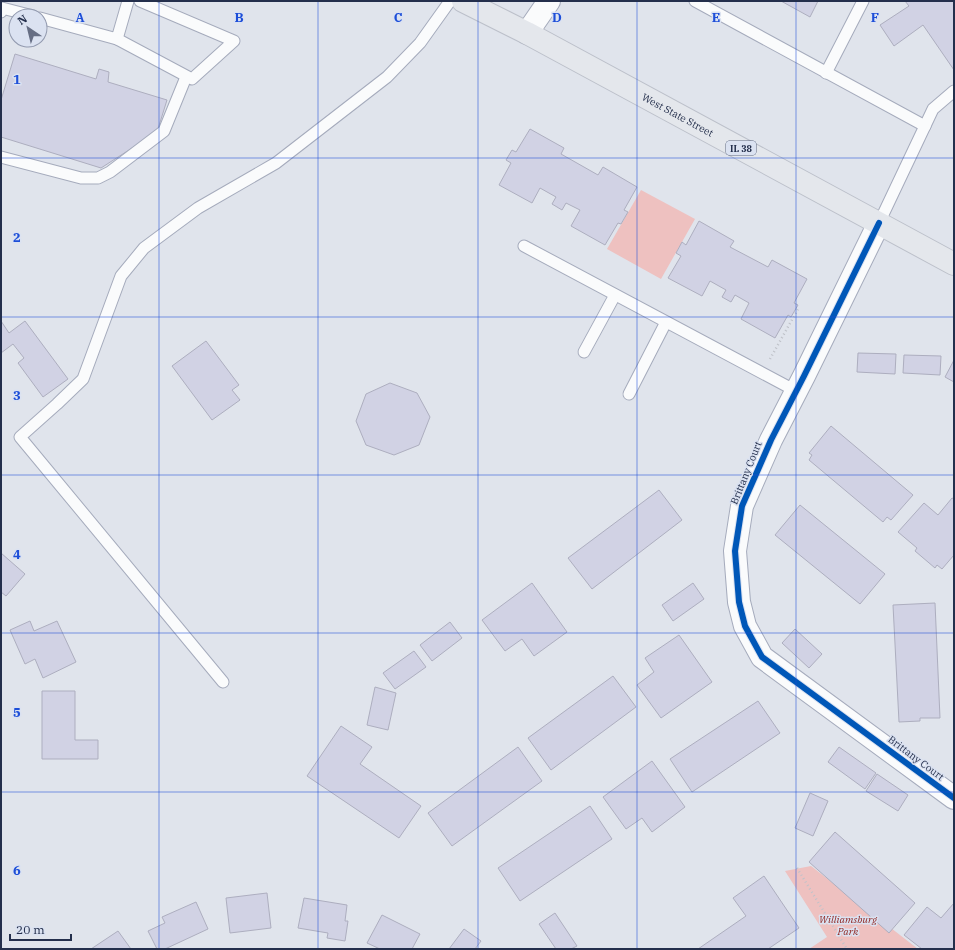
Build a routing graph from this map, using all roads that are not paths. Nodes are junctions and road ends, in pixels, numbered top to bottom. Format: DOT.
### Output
graph roads {
  1 [pos="128,1"];
  2 [pos="140,1"];
  3 [pos="450,1"];
  4 [pos="463,1"];
  5 [pos="548,1"];
  6 [pos="695,1"];
  7 [pos="863,1"];
  8 [pos="48,20"];
  9 [pos="527,33"];
  10 [pos="117,39"];
  11 [pos="826,72"];
  12 [pos="186,77"];
  13 [pos="954,91"];
  14 [pos="925,126"];
  15 [pos="1,157"];
  16 [pos="879,223"];
  17 [pos="524,246"];
  18 [pos="954,264"];
  19 [pos="615,295"];
  20 [pos="666,322"];
  21 [pos="584,352"];
  22 [pos="796,391"];
  23 [pos="629,394"];
  24 [pos="223,682"];
  25 [pos="954,798"];
  1 -- 10 [label="lane"];
  2 -- 12 [label="lane"];
  3 -- 24 [label="lane"];
  4 -- 9 [label="main road, West State Street / IL 38"];
  5 -- 9 [label="street"];
  6 -- 11 [label="lane"];
  7 -- 11 [label="lane"];
  8 -- 10 [label="lane"];
  9 -- 16 [label="main road, West State Street / IL 38"];
  10 -- 12 [label="lane"];
  11 -- 14 [label="lane"];
  12 -- 15 [label="lane"];
  13 -- 14 [label="lane"];
  14 -- 16 [label="lane"];
  16 -- 18 [label="main road, West State Street / IL 38"];
  16 -- 22 [label="street, Brittany Court"];
  17 -- 19 [label="lane"];
  19 -- 20 [label="lane"];
  19 -- 21 [label="lane"];
  20 -- 22 [label="lane"];
  20 -- 23 [label="lane"];
  22 -- 25 [label="street, Brittany Court"];
}
